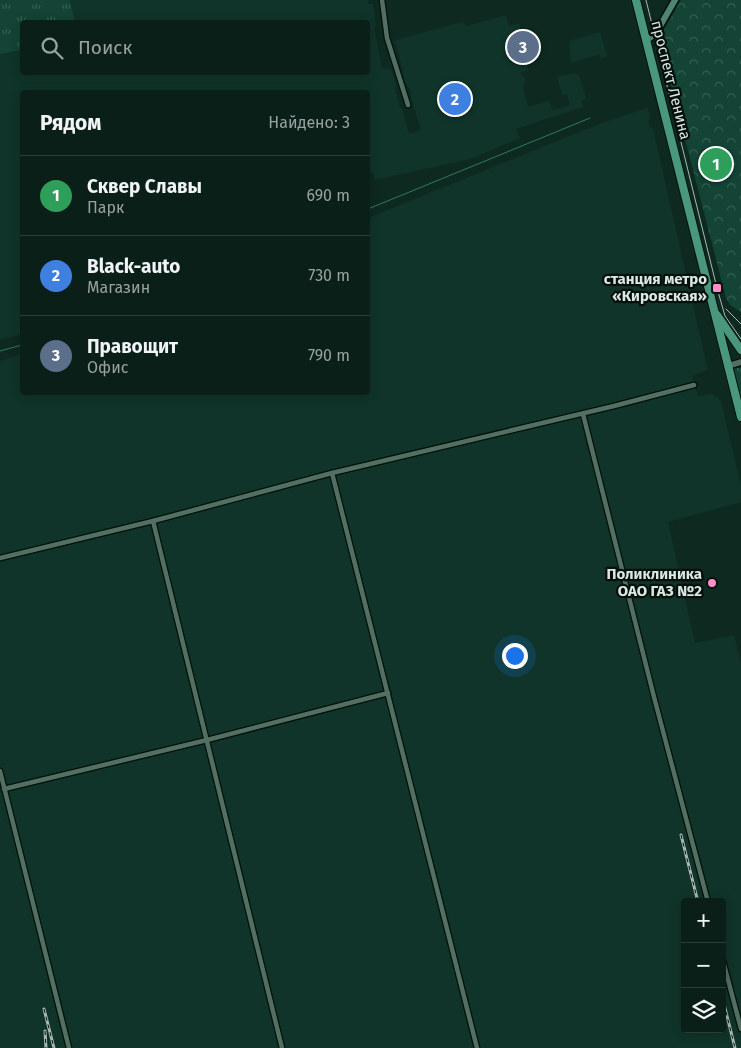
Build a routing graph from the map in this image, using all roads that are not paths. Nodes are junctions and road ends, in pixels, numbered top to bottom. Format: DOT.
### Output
graph roads {
  1 [pos="382,0"];
  2 [pos="636,0"];
  3 [pos="676,0"];
  4 [pos="646,41"];
  5 [pos="408,105"];
  6 [pos="714,312"];
  7 [pos="741,350"];
  8 [pos="741,362"];
  9 [pos="728,366"];
  10 [pos="694,385"];
  11 [pos="583,414"];
  12 [pos="741,417"];
  13 [pos="332,473"];
  14 [pos="154,521"];
  15 [pos="0,558"];
  16 [pos="388,693"];
  17 [pos="207,740"];
  18 [pos="0,771"];
  19 [pos="4,789"];
  20 [pos="707,898"];
  21 [pos="726,972"];
  22 [pos="741,1029"];
  23 [pos="69,1048"];
  24 [pos="282,1048"];
  25 [pos="477,1048"];
  1 -- 5 [label="street"];
  2 -- 4 [label="main road, проспект Ленина"];
  3 -- 4 [label="main road"];
  4 -- 6 [label="main road, проспект Ленина"];
  6 -- 7 [label="main road, проспект Ленина"];
  6 -- 9 [label="main road, проспект Ленина"];
  8 -- 9 [label="street"];
  9 -- 12 [label="main road, проспект Ленина"];
  10 -- 11 [label="street"];
  11 -- 13 [label="street"];
  11 -- 20 [label="street"];
  13 -- 14 [label="street"];
  13 -- 16 [label="street"];
  14 -- 15 [label="street"];
  14 -- 17 [label="street"];
  16 -- 17 [label="street"];
  16 -- 25 [label="street"];
  17 -- 19 [label="street"];
  17 -- 24 [label="street"];
  18 -- 19 [label="street"];
  19 -- 23 [label="street"];
  21 -- 22 [label="street"];
}
